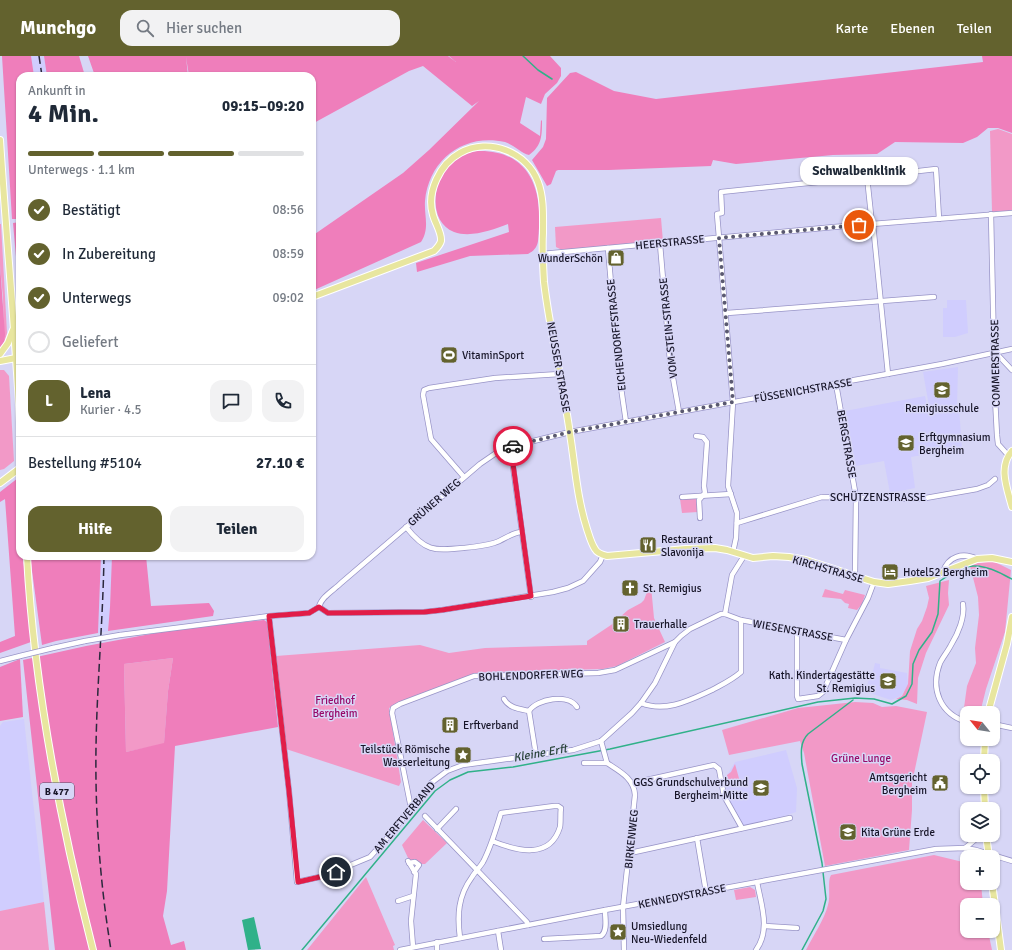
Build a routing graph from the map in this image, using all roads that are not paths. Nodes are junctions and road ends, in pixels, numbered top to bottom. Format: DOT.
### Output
graph roads {
  1 [pos="0,140"];
  2 [pos="867,178"];
  3 [pos="991,214"];
  4 [pos="1012,214"];
  5 [pos="939,219"];
  6 [pos="873,224"];
  7 [pos="719,238"];
  8 [pos="660,244"];
  9 [pos="608,248"];
  10 [pos="542,254"];
  11 [pos="316,296"];
  12 [pos="934,297"];
  13 [pos="881,301"];
  14 [pos="726,313"];
  15 [pos="14,326"];
  16 [pos="1012,349"];
  17 [pos="995,352"];
  18 [pos="0,354"];
  19 [pos="16,358"];
  20 [pos="0,360"];
  21 [pos="1012,370"];
  22 [pos="560,374"];
  23 [pos="888,374"];
  24 [pos="836,384"];
  25 [pos="733,402"];
  26 [pos="679,412"];
  27 [pos="626,422"];
  28 [pos="570,432"];
  29 [pos="696,436"];
  30 [pos="508,447"];
  31 [pos="1010,453"];
  32 [pos="16,471"];
  33 [pos="13,473"];
  34 [pos="0,477"];
  35 [pos="464,477"];
  36 [pos="994,479"];
  37 [pos="0,483"];
  38 [pos="731,494"];
  39 [pos="701,496"];
  40 [pos="682,497"];
  41 [pos="856,497"];
  42 [pos="1012,507"];
  43 [pos="700,518"];
  44 [pos="737,523"];
  45 [pos="406,527"];
  46 [pos="522,532"];
  47 [pos="733,552"];
  48 [pos="603,554"];
  49 [pos="744,556"];
  50 [pos="27,560"];
  51 [pos="31,560"];
  52 [pos="1012,562"];
  53 [pos="28,569"];
  54 [pos="855,576"];
  55 [pos="874,582"];
  56 [pos="531,596"];
  57 [pos="964,604"];
  58 [pos="319,607"];
  59 [pos="725,614"];
  60 [pos="269,616"];
  61 [pos="1012,617"];
  62 [pos="741,620"];
  63 [pos="798,631"];
  64 [pos="846,640"];
  65 [pos="675,642"];
  66 [pos="0,661"];
  67 [pos="504,699"];
  68 [pos="641,703"];
  69 [pos="990,706"];
  70 [pos="577,707"];
  71 [pos="529,711"];
  72 [pos="960,720"];
  73 [pos="1000,725"];
  74 [pos="1012,728"];
  75 [pos="602,743"];
  76 [pos="536,755"];
  77 [pos="584,763"];
  78 [pos="607,763"];
  79 [pos="633,783"];
  80 [pos="411,808"];
  81 [pos="456,809"];
  82 [pos="425,816"];
  83 [pos="790,818"];
  84 [pos="742,828"];
  85 [pos="437,829"];
  86 [pos="697,838"];
  87 [pos="492,841"];
  88 [pos="972,842"];
  89 [pos="965,848"];
  90 [pos="972,850"];
  91 [pos="630,853"];
  92 [pos="1000,858"];
  93 [pos="1012,861"];
  94 [pos="477,870"];
  95 [pos="414,872"];
  96 [pos="757,882"];
  97 [pos="993,890"];
  98 [pos="706,892"];
  99 [pos="413,896"];
  100 [pos="398,901"];
  101 [pos="623,907"];
  102 [pos="605,910"];
  103 [pos="528,925"];
  104 [pos="765,926"];
  105 [pos="797,928"];
  106 [pos="498,931"];
  107 [pos="460,938"];
  108 [pos="544,939"];
  109 [pos="437,942"];
  110 [pos="413,947"];
  111 [pos="93,950"];
  112 [pos="400,950"];
  113 [pos="437,950"];
  114 [pos="501,950"];
  115 [pos="624,950"];
  116 [pos="756,950"];
  117 [pos="1001,950"];
  1 -- 15 [label="main road"];
  2 -- 5 [label="street"];
  2 -- 6 [label="street"];
  2 -- 7 [label="street"];
  3 -- 4 [label="street, HEERSTRASSE"];
  3 -- 5 [label="street, HEERSTRASSE"];
  3 -- 17 [label="street, COMMERSTRASSE"];
  5 -- 6 [label="street, HEERSTRASSE"];
  6 -- 7 [label="street, HEERSTRASSE"];
  6 -- 13 [label="street"];
  7 -- 8 [label="street, HEERSTRASSE"];
  7 -- 14 [label="street"];
  8 -- 9 [label="street, HEERSTRASSE"];
  8 -- 26 [label="street, VOM-STEIN-STRASSE"];
  9 -- 10 [label="street, HEERSTRASSE"];
  9 -- 27 [label="street, EICHENDORFFSTRASSE"];
  10 -- 11 [label="main road, NEUSSER STRASSE"];
  10 -- 22 [label="main road, NEUSSER STRASSE"];
  12 -- 13 [label="street"];
  13 -- 14 [label="street"];
  13 -- 23 [label="street"];
  14 -- 25 [label="street"];
  15 -- 18 [label="main road"];
  15 -- 19 [label="main road"];
  16 -- 17 [label="street, FÜSSENICHSTRASSE"];
  17 -- 21 [label="street"];
  17 -- 23 [label="street, FÜSSENICHSTRASSE"];
  17 -- 31 [label="street, COMMERSTRASSE"];
  19 -- 20 [label="main road"];
  22 -- 28 [label="main road, NEUSSER STRASSE"];
  22 -- 35 [label="street"];
  23 -- 24 [label="street, FÜSSENICHSTRASSE"];
  24 -- 25 [label="street, FÜSSENICHSTRASSE"];
  24 -- 41 [label="street, BERGSTRASSE"];
  25 -- 26 [label="street, FÜSSENICHSTRASSE"];
  25 -- 38 [label="street"];
  26 -- 27 [label="street, FÜSSENICHSTRASSE"];
  27 -- 28 [label="street, FÜSSENICHSTRASSE"];
  28 -- 30 [label="street, GRÜNER WEG"];
  28 -- 48 [label="main road, NEUSSER STRASSE"];
  29 -- 39 [label="street"];
  30 -- 35 [label="street, GRÜNER WEG"];
  30 -- 46 [label="street"];
  31 -- 42 [label="main road, COMMERSTRASSE"];
  32 -- 33 [label="main road"];
  33 -- 34 [label="main road"];
  33 -- 37 [label="main road"];
  35 -- 45 [label="street, GRÜNER WEG"];
  36 -- 41 [label="street, SCHÜTZENSTRASSE"];
  38 -- 39 [label="street"];
  38 -- 44 [label="street"];
  39 -- 40 [label="street"];
  39 -- 43 [label="street"];
  41 -- 44 [label="street, SCHÜTZENSTRASSE"];
  41 -- 54 [label="street, BERGSTRASSE"];
  44 -- 47 [label="street"];
  45 -- 46 [label="street"];
  45 -- 58 [label="street, GRÜNER WEG"];
  46 -- 56 [label="street"];
  47 -- 48 [label="main road, KIRCHSTRASSE"];
  47 -- 49 [label="main road, KIRCHSTRASSE"];
  48 -- 56 [label="street"];
  49 -- 54 [label="main road, KIRCHSTRASSE"];
  49 -- 59 [label="street"];
  50 -- 53 [label="main road, B 477"];
  51 -- 53 [label="main road"];
  52 -- 55 [label="main road, KIRCHSTRASSE"];
  53 -- 111 [label="main road, B 477"];
  54 -- 55 [label="main road, KIRCHSTRASSE"];
  55 -- 64 [label="street, WIESENSTRASSE"];
  56 -- 58 [label="street"];
  57 -- 72 [label="street"];
  58 -- 60 [label="street"];
  59 -- 62 [label="street, WIESENSTRASSE"];
  59 -- 65 [label="street"];
  60 -- 66 [label="street, bridge"];
  60 -- 80 [label="street, AM ERFTVERBAND"];
  61 -- 69 [label="main road"];
  62 -- 63 [label="street, WIESENSTRASSE"];
  62 -- 68 [label="street"];
  63 -- 64 [label="street, WIESENSTRASSE"];
  63 -- 64 [label="street"];
  65 -- 68 [label="street"];
  65 -- 80 [label="street, BOHLENDORFER WEG"];
  67 -- 71 [label="street"];
  68 -- 75 [label="street"];
  70 -- 71 [label="street"];
  71 -- 76 [label="street"];
  73 -- 74 [label="street"];
  75 -- 76 [label="street, AM ERFTVERBAND"];
  75 -- 78 [label="street"];
  76 -- 80 [label="street, AM ERFTVERBAND"];
  77 -- 78 [label="street"];
  78 -- 79 [label="street"];
  79 -- 84 [label="street"];
  79 -- 91 [label="street, BIRKENWEG"];
  81 -- 85 [label="street"];
  82 -- 85 [label="street"];
  83 -- 84 [label="street"];
  84 -- 86 [label="street"];
  85 -- 94 [label="street"];
  86 -- 91 [label="street"];
  86 -- 98 [label="street"];
  87 -- 87 [label="street"];
  87 -- 94 [label="street"];
  88 -- 89 [label="street"];
  89 -- 90 [label="street, KENNEDYSTRASSE"];
  89 -- 96 [label="street, KENNEDYSTRASSE"];
  91 -- 101 [label="street, BIRKENWEG"];
  92 -- 93 [label="street, KENNEDYSTRASSE"];
  94 -- 103 [label="street"];
  94 -- 107 [label="street"];
  95 -- 95 [label="street"];
  95 -- 99 [label="street"];
  96 -- 98 [label="street, KENNEDYSTRASSE"];
  96 -- 104 [label="street"];
  97 -- 117 [label="main road"];
  98 -- 101 [label="street, KENNEDYSTRASSE"];
  99 -- 100 [label="street"];
  99 -- 110 [label="street"];
  101 -- 102 [label="street, KENNEDYSTRASSE"];
  101 -- 115 [label="street, BIRKENWEG"];
  102 -- 103 [label="street, KENNEDYSTRASSE"];
  102 -- 108 [label="street"];
  103 -- 106 [label="street, KENNEDYSTRASSE"];
  104 -- 105 [label="street"];
  104 -- 116 [label="street"];
  106 -- 107 [label="street, KENNEDYSTRASSE"];
  106 -- 114 [label="street"];
  107 -- 109 [label="street, KENNEDYSTRASSE"];
  109 -- 110 [label="street, KENNEDYSTRASSE"];
  109 -- 113 [label="street"];
  110 -- 112 [label="street, KENNEDYSTRASSE"];
}
